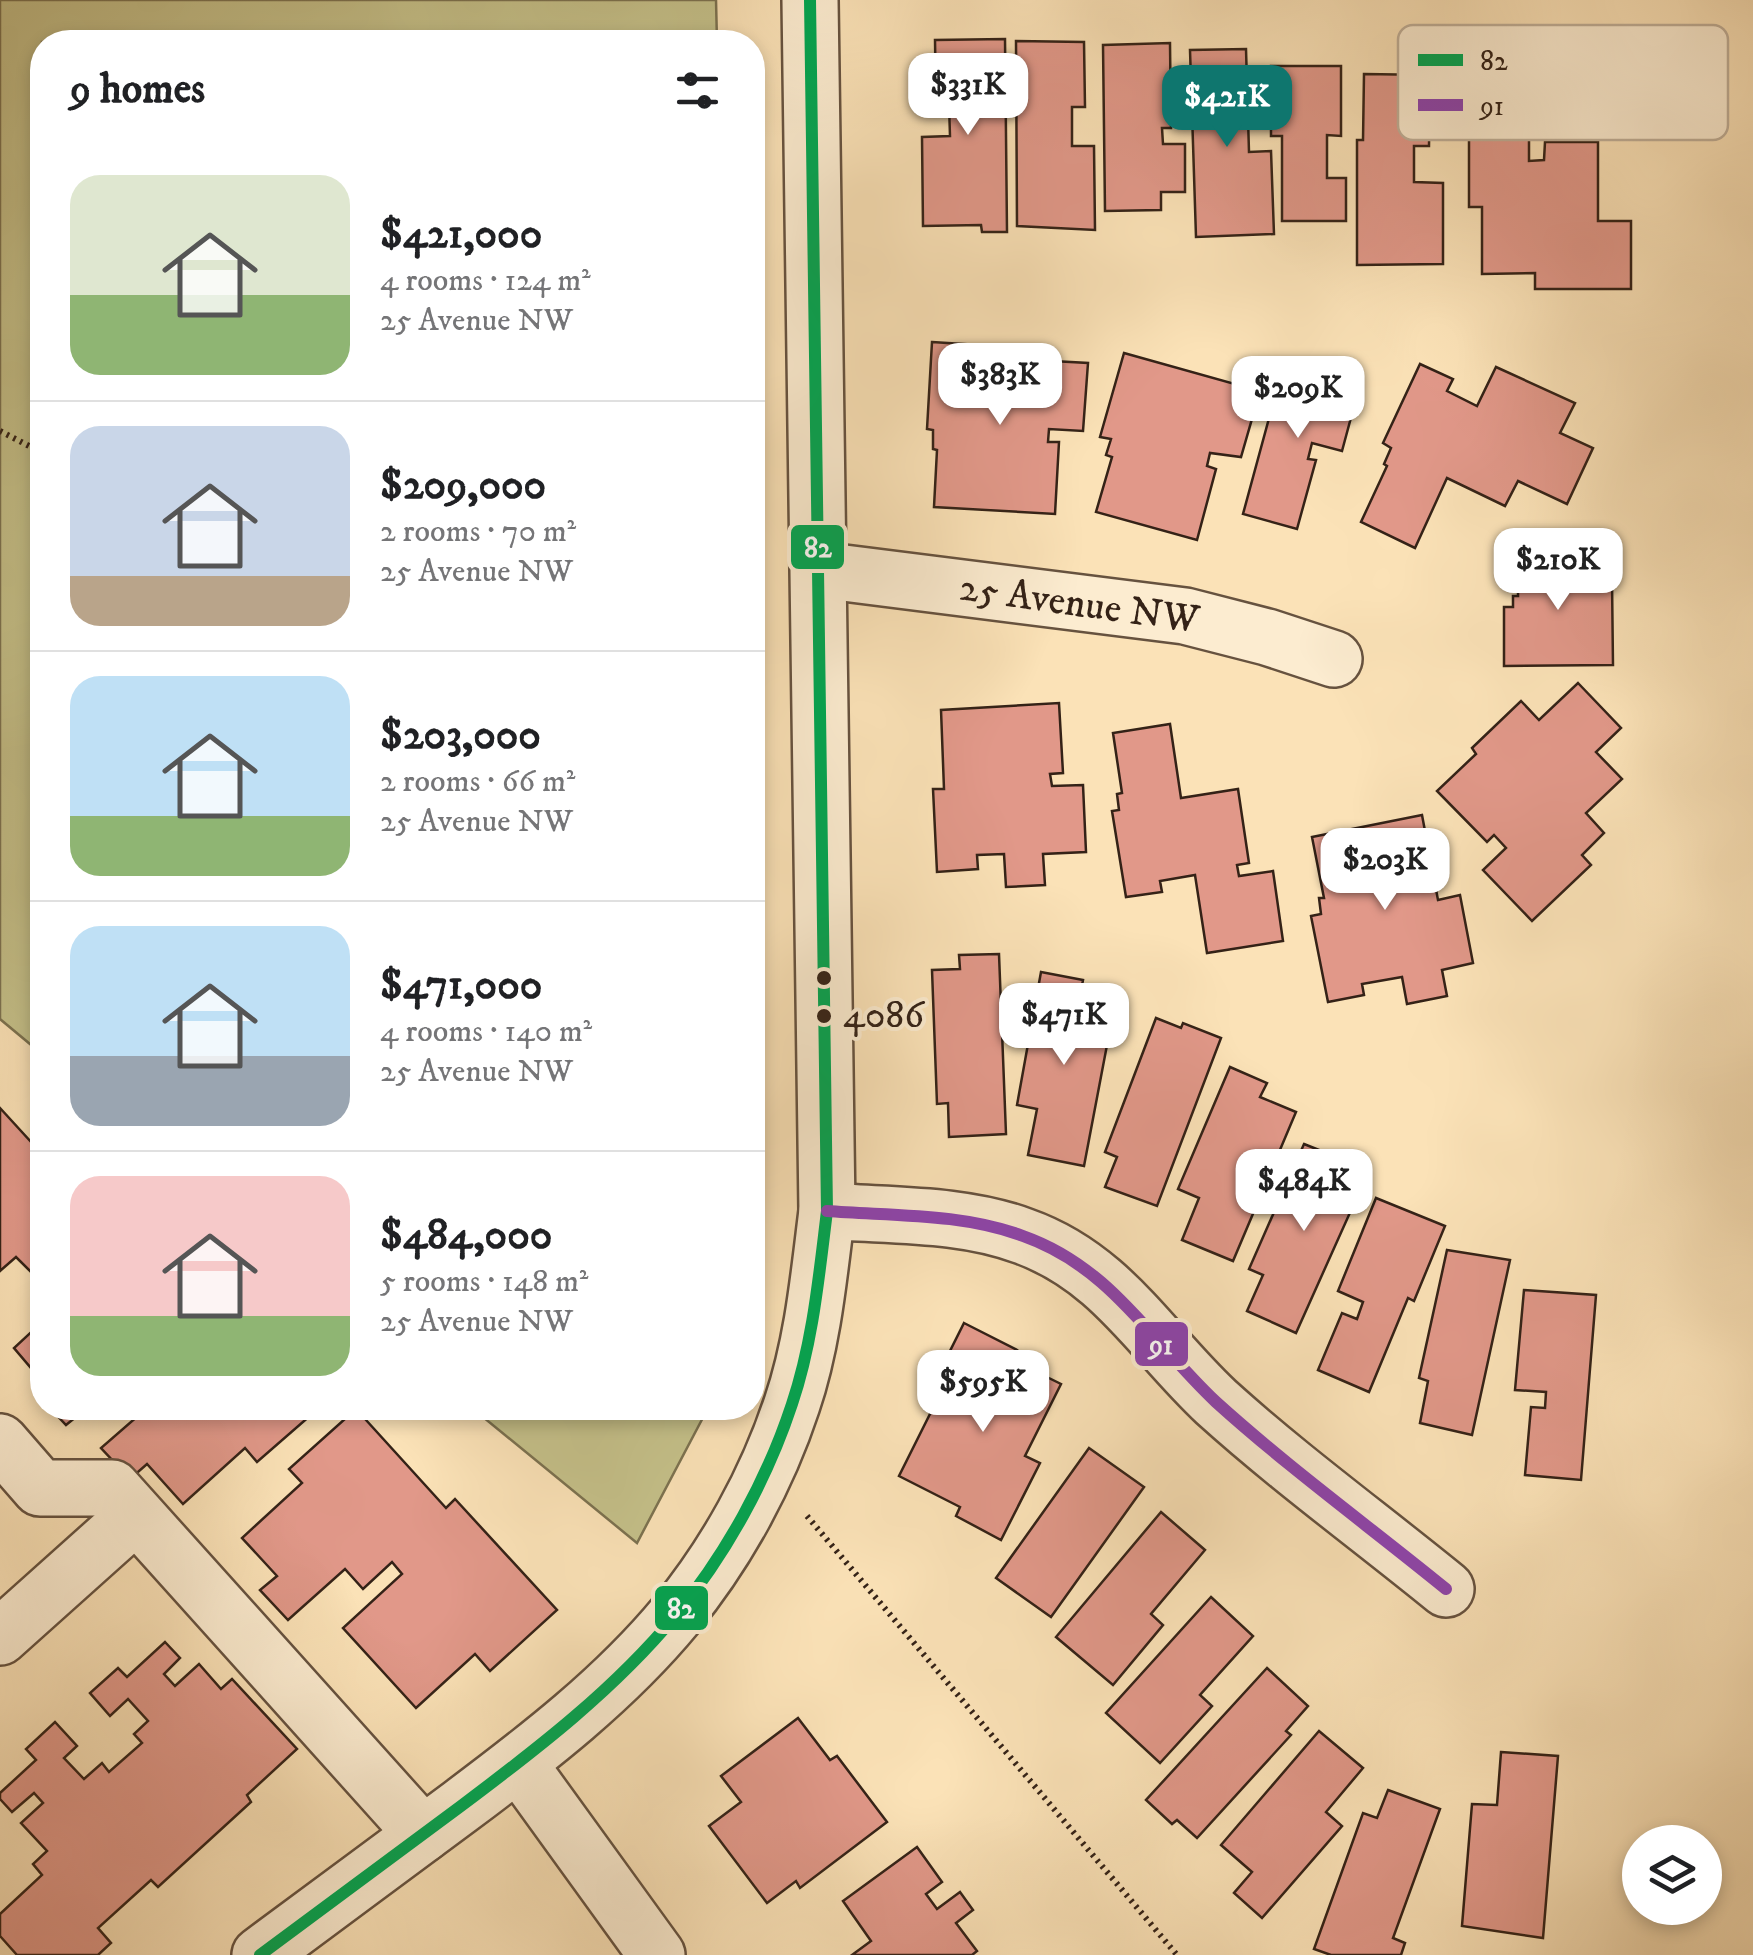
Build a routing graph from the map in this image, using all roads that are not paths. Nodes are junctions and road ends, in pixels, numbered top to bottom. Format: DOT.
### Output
graph roads {
  1 [pos="810,0"];
  2 [pos="820,570"];
  3 [pos="1334,659"];
  4 [pos="828,1211"];
  5 [pos="0,1442"];
  6 [pos="134,1516"];
  7 [pos="1446,1589"];
  8 [pos="0,1637"];
  9 [pos="518,1763"];
  10 [pos="423,1834"];
  11 [pos="260,1955"];
  12 [pos="657,1955"];
  1 -- 2 [label="street"];
  2 -- 3 [label="street, 25 Avenue NW"];
  2 -- 4 [label="street"];
  4 -- 7 [label="street"];
  4 -- 9 [label="street"];
  5 -- 6 [label="street"];
  6 -- 8 [label="street"];
  6 -- 10 [label="street"];
  9 -- 10 [label="street"];
  9 -- 12 [label="street"];
  10 -- 11 [label="street"];
}
